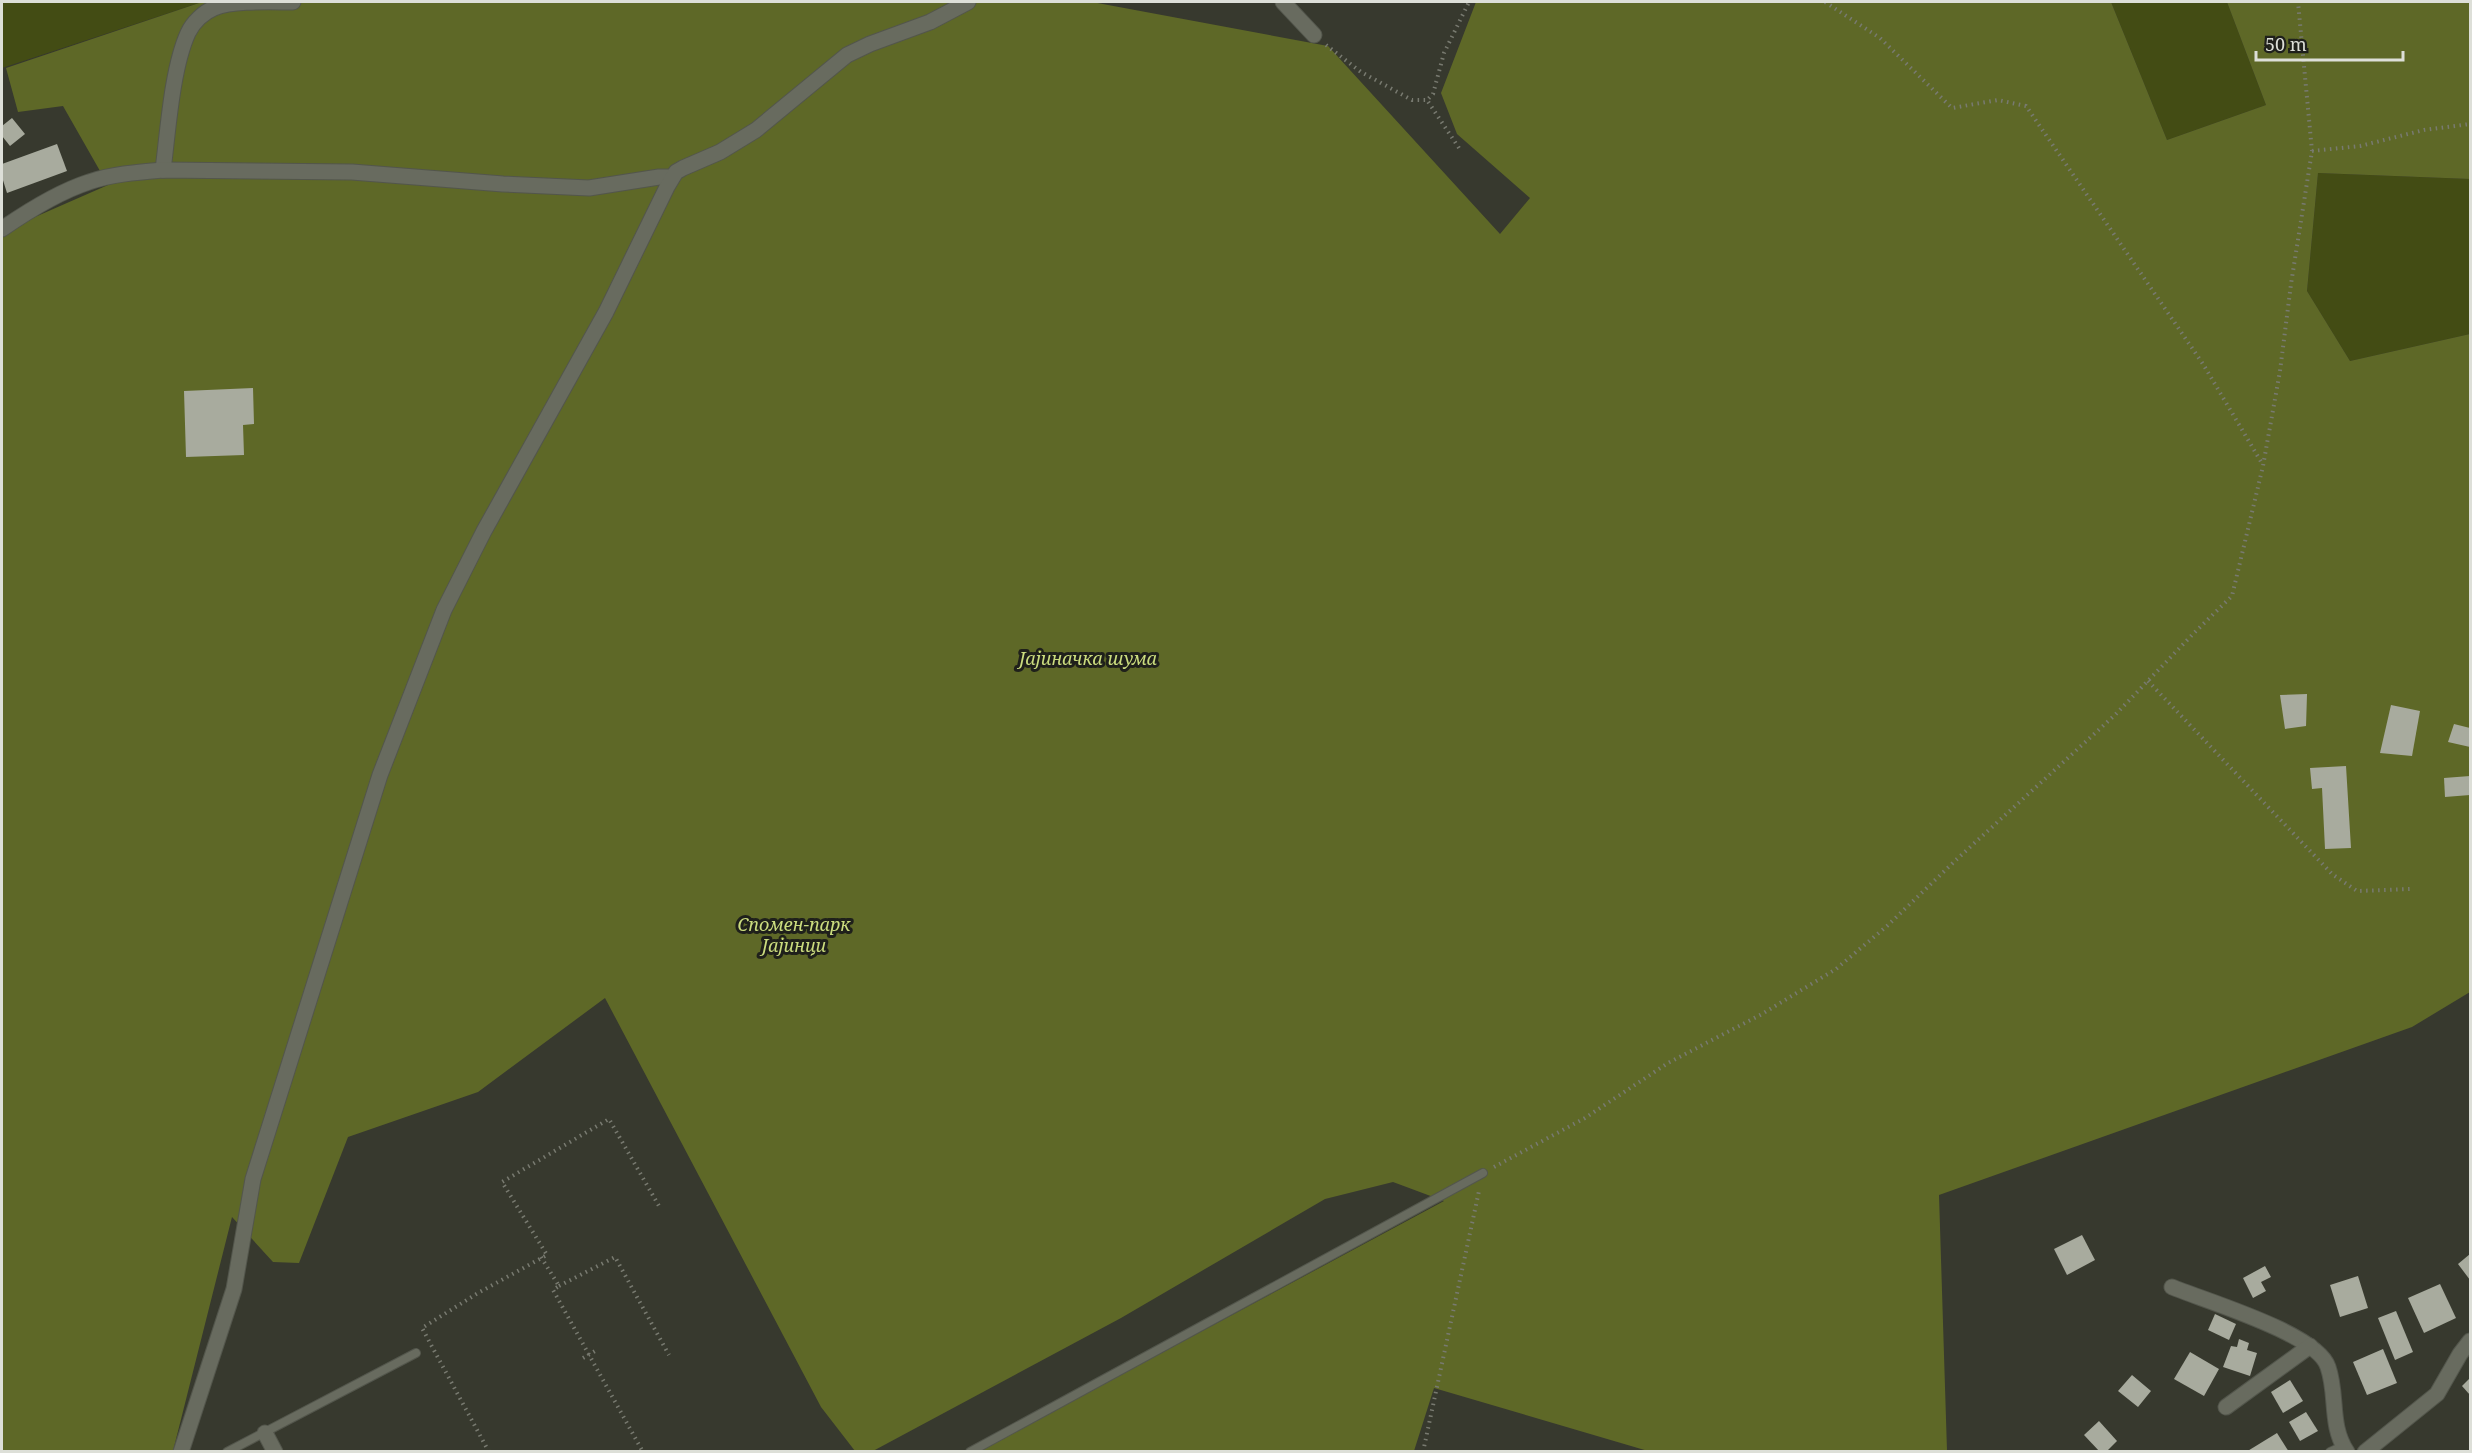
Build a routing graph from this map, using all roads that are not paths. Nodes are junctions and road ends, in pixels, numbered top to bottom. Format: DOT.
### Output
graph roads {
  1 [pos="293,2"];
  2 [pos="968,2"];
  3 [pos="1283,2"];
  4 [pos="1314,34"];
  5 [pos="163,170"];
  6 [pos="672,177"];
  7 [pos="2,229"];
  8 [pos="1483,1173"];
  9 [pos="2172,1287"];
  10 [pos="2470,1341"];
  11 [pos="2310,1346"];
  12 [pos="416,1353"];
  13 [pos="2226,1407"];
  14 [pos="265,1433"];
  15 [pos="2340,1450"];
  16 [pos="181,1452"];
  17 [pos="226,1452"];
  18 [pos="275,1452"];
  19 [pos="970,1452"];
  20 [pos="2365,1452"];
  1 -- 5 [label="street"];
  2 -- 6 [label="street"];
  3 -- 4 [label="street"];
  5 -- 6 [label="street"];
  5 -- 7 [label="street"];
  6 -- 16 [label="street"];
  8 -- 19 [label="lane"];
  9 -- 11 [label="street"];
  10 -- 20 [label="street"];
  11 -- 13 [label="street"];
  11 -- 15 [label="street"];
  12 -- 14 [label="lane"];
  14 -- 17 [label="lane"];
  14 -- 18 [label="street"];
}
